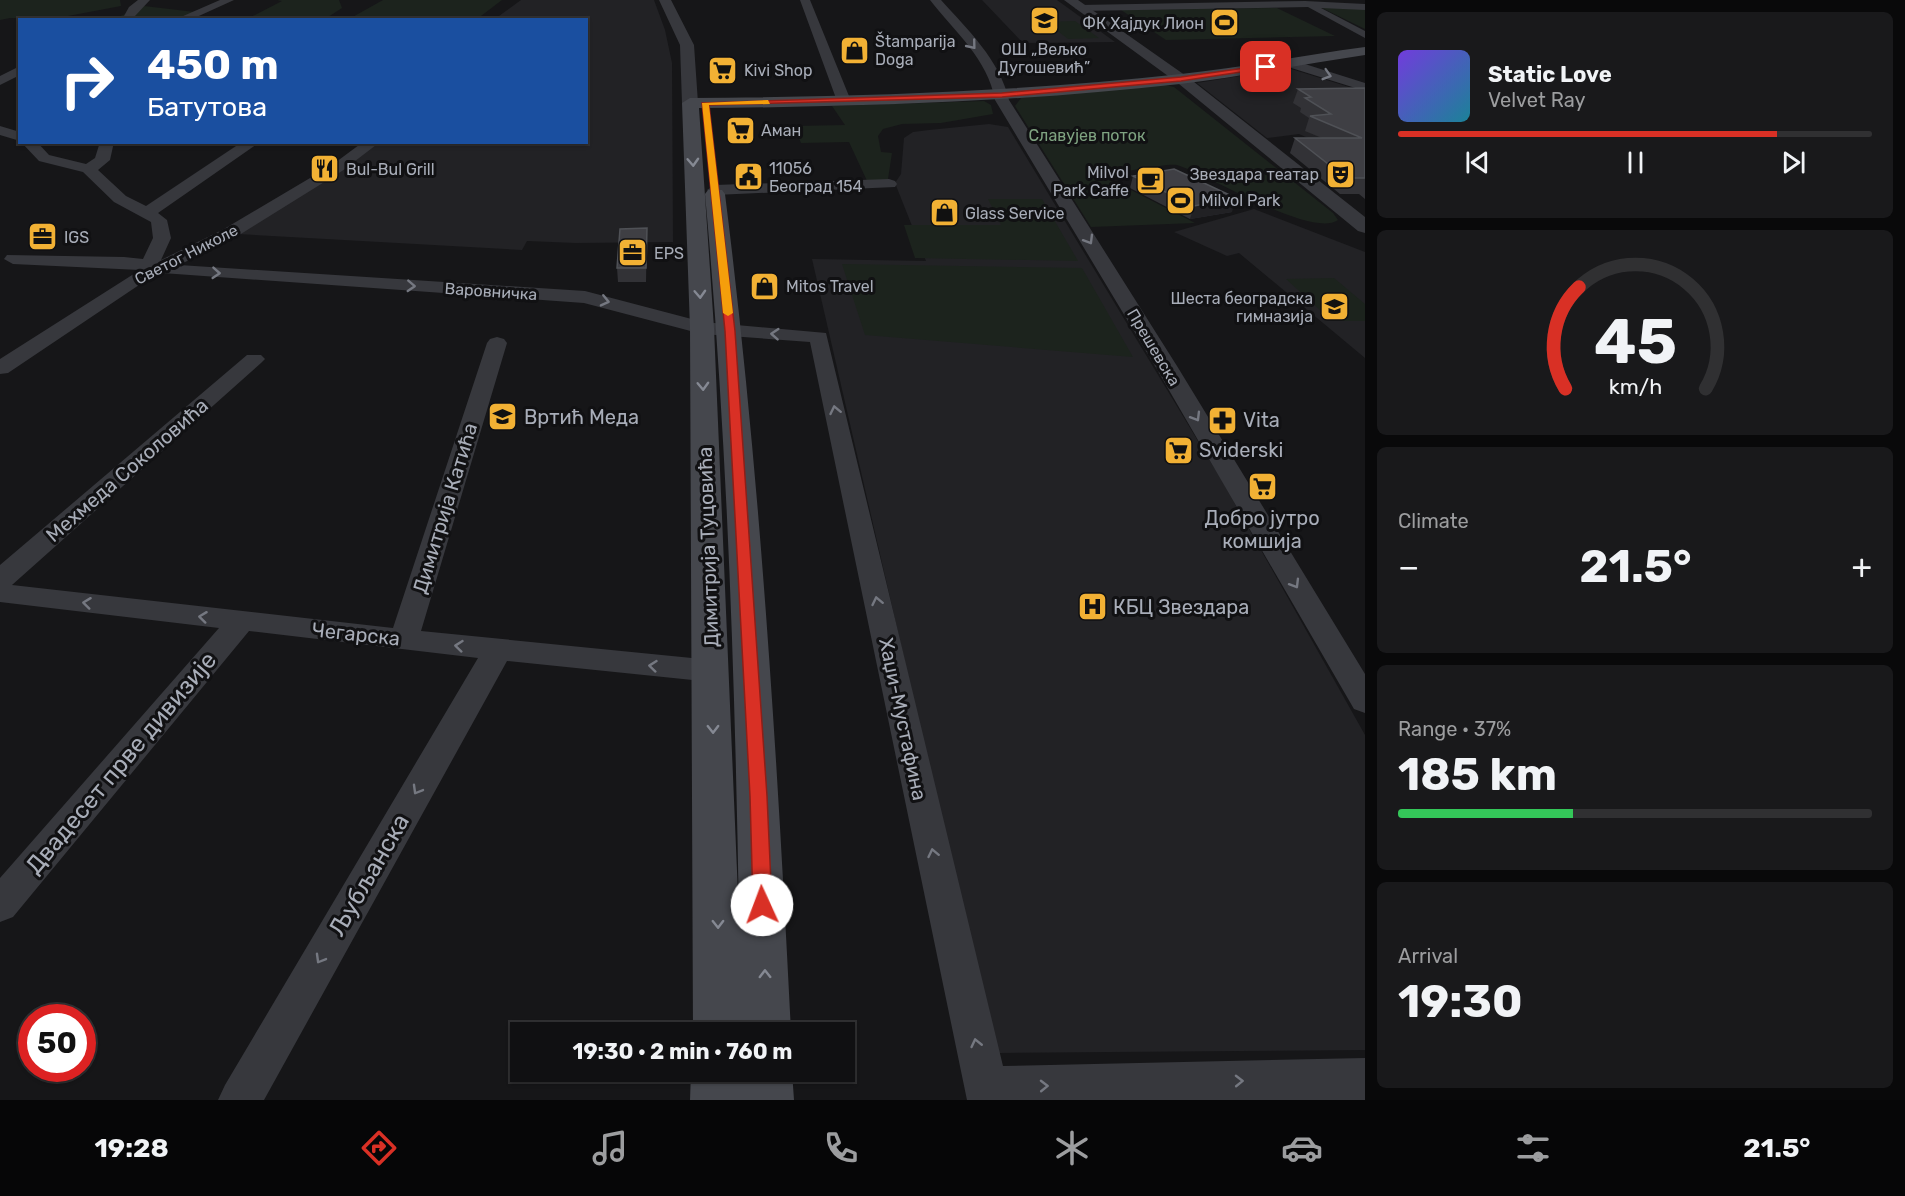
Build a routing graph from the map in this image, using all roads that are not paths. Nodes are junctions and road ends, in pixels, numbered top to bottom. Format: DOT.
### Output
graph roads {
  1 [pos="145,0"];
  2 [pos="229,0"];
  3 [pos="666,0"];
  4 [pos="805,0"];
  5 [pos="935,0"];
  6 [pos="1197,0"];
  7 [pos="1301,2"];
  8 [pos="1075,4"];
  9 [pos="1209,6"];
  10 [pos="1365,7"];
  11 [pos="131,18"];
  12 [pos="183,18"];
  13 [pos="1365,35"];
  14 [pos="1365,52"];
  15 [pos="1289,63"];
  16 [pos="0,68"];
  17 [pos="18,68"];
  18 [pos="18,69"];
  19 [pos="1181,79"];
  20 [pos="0,81"];
  21 [pos="1365,87"];
  22 [pos="1002,95"];
  23 [pos="844,101"];
  24 [pos="698,103"];
  25 [pos="0,130"];
  26 [pos="18,136"];
  27 [pos="30,144"];
  28 [pos="106,144"];
  29 [pos="250,144"];
  30 [pos="370,144"];
  31 [pos="88,169"];
  32 [pos="889,184"];
  33 [pos="715,190"];
  34 [pos="148,212"];
  35 [pos="1365,227"];
  36 [pos="13,259"];
  37 [pos="158,267"];
  38 [pos="716,329"];
  39 [pos="819,337"];
  40 [pos="497,343"];
  41 [pos="254,359"];
  42 [pos="0,368"];
  43 [pos="0,580"];
  44 [pos="0,593"];
  45 [pos="242,621"];
  46 [pos="404,639"];
  47 [pos="498,650"];
  48 [pos="712,671"];
  49 [pos="1365,701"];
  50 [pos="0,905"];
  51 [pos="718,1022"];
  52 [pos="766,1022"];
  53 [pos="1365,1080"];
  54 [pos="717,1082"];
  55 [pos="766,1082"];
  56 [pos="987,1094"];
  57 [pos="240,1100"];
  58 [pos="717,1100"];
  59 [pos="767,1100"];
  1 -- 11 [label="street"];
  2 -- 12 [label="street"];
  3 -- 24 [label="street, Димитрија Туцовића"];
  4 -- 23 [label="street"];
  5 -- 22 [label="street, Прешевска, one-way"];
  6 -- 9 [label="street"];
  7 -- 9 [label="street"];
  7 -- 10 [label="street"];
  7 -- 13 [label="street"];
  8 -- 9 [label="street"];
  8 -- 19 [label="street"];
  14 -- 15 [label="main road"];
  15 -- 19 [label="main road"];
  15 -- 21 [label="street, one-way"];
  16 -- 17 [label="street"];
  18 -- 20 [label="street"];
  19 -- 22 [label="main road"];
  19 -- 35 [label="street"];
  22 -- 23 [label="main road"];
  22 -- 49 [label="street, Прешевска, one-way"];
  23 -- 24 [label="main road"];
  24 -- 33 [label="main road, Димитрија Туцовића"];
  24 -- 38 [label="main road, Димитрија Туцовића, one-way"];
  25 -- 26 [label="street"];
  27 -- 31 [label="street"];
  28 -- 31 [label="street"];
  29 -- 34 [label="street"];
  30 -- 37 [label="street, Светог Николе"];
  31 -- 34 [label="street"];
  32 -- 33 [label="street"];
  33 -- 38 [label="main road, Димитрија Туцовића"];
  34 -- 37 [label="street"];
  36 -- 37 [label="street, Варовничка"];
  37 -- 38 [label="street, Варовничка, one-way"];
  37 -- 42 [label="street, Светог Николе"];
  39 -- 38 [label="street, Варовничка, one-way"];
  38 -- 48 [label="main road, Димитрија Туцовића, one-way"];
  52 -- 38 [label="main road, Димитрија Туцовића, one-way"];
  56 -- 39 [label="street, Хаџи-Мустафина, one-way"];
  40 -- 46 [label="street, Димитрија Катића"];
  41 -- 43 [label="street, Мехмеда Соколовића"];
  45 -- 44 [label="street, Чегарска, one-way"];
  45 -- 46 [label="street, Чегарска"];
  45 -- 50 [label="street, Двадесет прве дивизије"];
  47 -- 46 [label="street, Чегарска, one-way"];
  48 -- 47 [label="street, Чегарска, one-way"];
  47 -- 57 [label="street, Љубљанска, one-way"];
  48 -- 51 [label="main road, Димитрија Туцовића, one-way"];
  56 -- 53 [label="street, one-way"];
  54 -- 58 [label="main road"];
  55 -- 59 [label="main road"];
}
